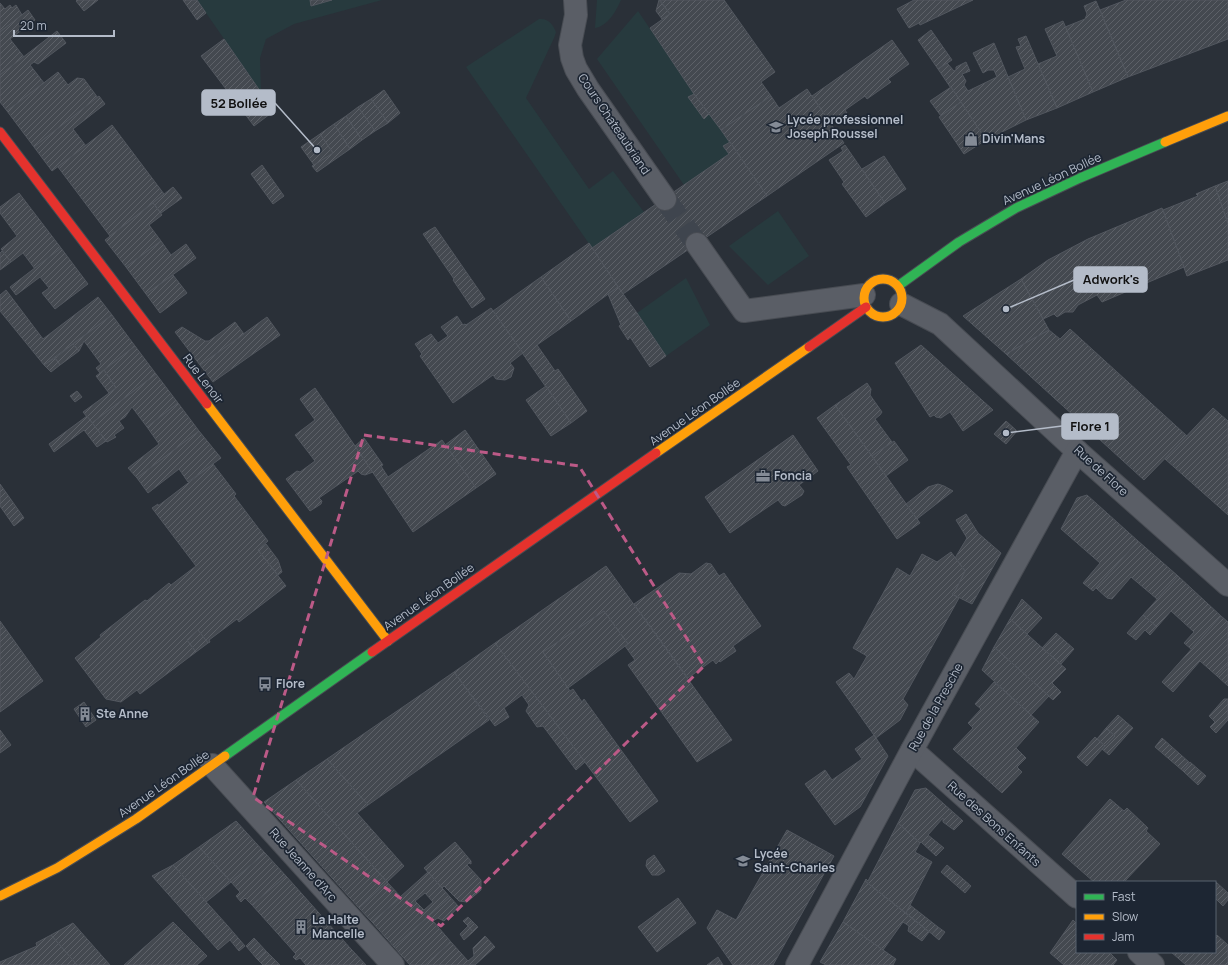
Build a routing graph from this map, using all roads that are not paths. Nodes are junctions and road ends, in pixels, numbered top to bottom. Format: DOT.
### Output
graph roads {
  1 [pos="575,0"];
  2 [pos="1228,116"];
  3 [pos="0,132"];
  4 [pos="665,198"];
  5 [pos="697,244"];
  6 [pos="899,295"];
  7 [pos="865,301"];
  8 [pos="1077,451"];
  9 [pos="1228,585"];
  10 [pos="388,641"];
  11 [pos="912,750"];
  12 [pos="212,765"];
  13 [pos="0,896"];
  14 [pos="1076,896"];
  15 [pos="1140,953"];
  16 [pos="393,965"];
  17 [pos="797,965"];
  18 [pos="1153,965"];
  1 -- 4 [label="street, Cours Chateaubriand"];
  2 -- 6 [label="main road, Avenue Léon Bollée"];
  3 -- 10 [label="main road, Rue Lenoir"];
  5 -- 7 [label="street"];
  6 -- 7 [label="main road, Avenue Léon Bollée"];
  6 -- 7 [label="main road, Avenue Léon Bollée"];
  6 -- 8 [label="street, Rue de Flore"];
  7 -- 10 [label="main road, Avenue Léon Bollée"];
  8 -- 9 [label="street, Rue de Flore"];
  8 -- 11 [label="street, Rue de la Presche"];
  10 -- 12 [label="main road, Avenue Léon Bollée"];
  11 -- 14 [label="street, Rue des Bons Enfants"];
  11 -- 17 [label="street, Rue de la Presche"];
  12 -- 13 [label="main road, Avenue Léon Bollée"];
  12 -- 16 [label="street, Rue Jeanne d'Arc"];
  15 -- 18 [label="street"];
}
